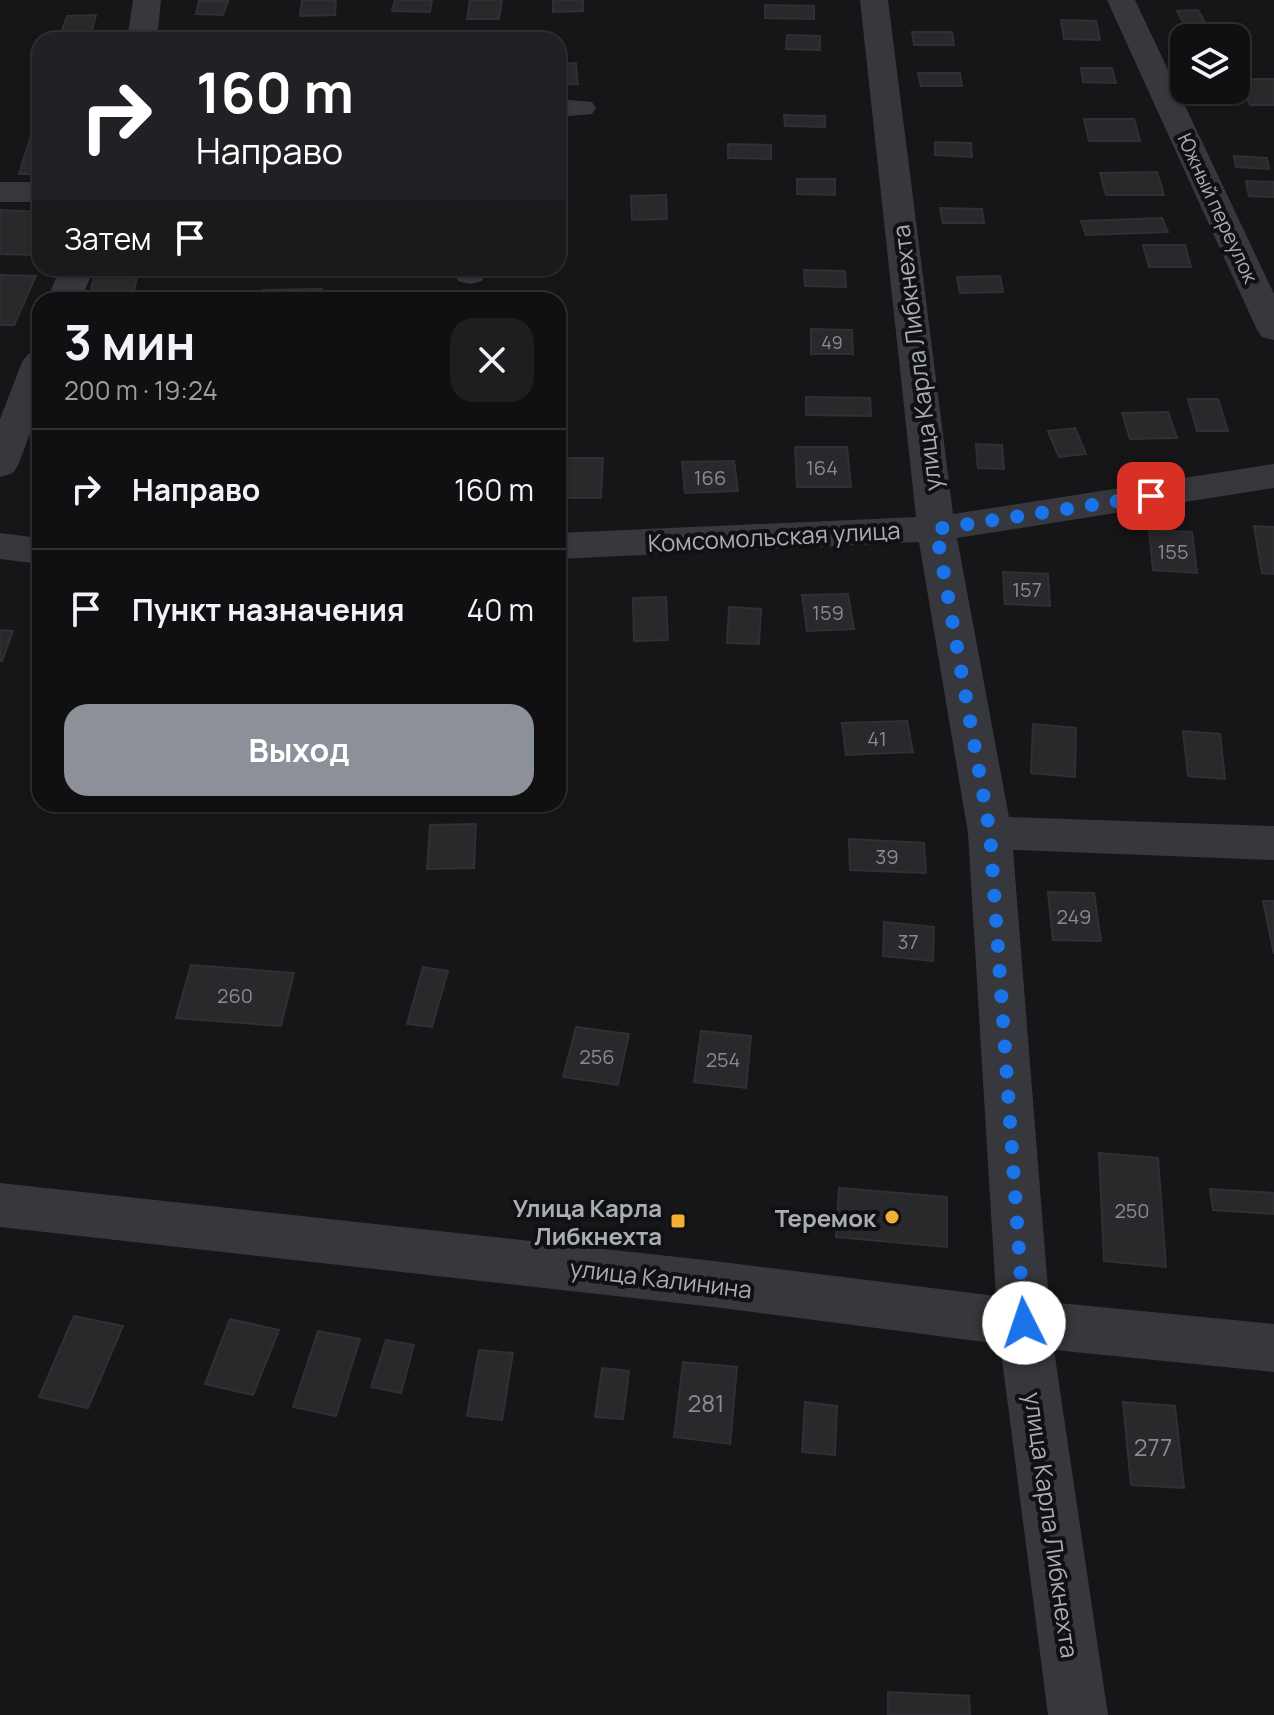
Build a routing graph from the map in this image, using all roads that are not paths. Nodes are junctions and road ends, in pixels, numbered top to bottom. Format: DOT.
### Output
graph roads {
  1 [pos="147,0"];
  2 [pos="874,0"];
  3 [pos="1121,0"];
  4 [pos="143,32"];
  5 [pos="0,192"];
  6 [pos="32,192"];
  7 [pos="1274,330"];
  8 [pos="32,383"];
  9 [pos="0,465"];
  10 [pos="1274,476"];
  11 [pos="936,529"];
  12 [pos="0,546"];
  13 [pos="566,546"];
  14 [pos="32,550"];
  15 [pos="990,833"];
  16 [pos="1274,843"];
  17 [pos="0,1205"];
  18 [pos="1024,1323"];
  19 [pos="1274,1348"];
  20 [pos="1078,1715"];
  1 -- 4 [label="street"];
  2 -- 11 [label="street, улица Карла Либкнехта"];
  3 -- 7 [label="street, Южный переулок"];
  5 -- 6 [label="street"];
  8 -- 9 [label="street"];
  10 -- 11 [label="street, Комсомольская улица"];
  11 -- 13 [label="street, Комсомольская улица"];
  11 -- 15 [label="street, улица Карла Либкнехта"];
  12 -- 14 [label="street"];
  15 -- 16 [label="street"];
  15 -- 18 [label="street, улица Карла Либкнехта"];
  17 -- 18 [label="street, улица Калинина"];
  18 -- 19 [label="street, улица Калинина"];
  18 -- 20 [label="street, улица Карла Либкнехта"];
}
